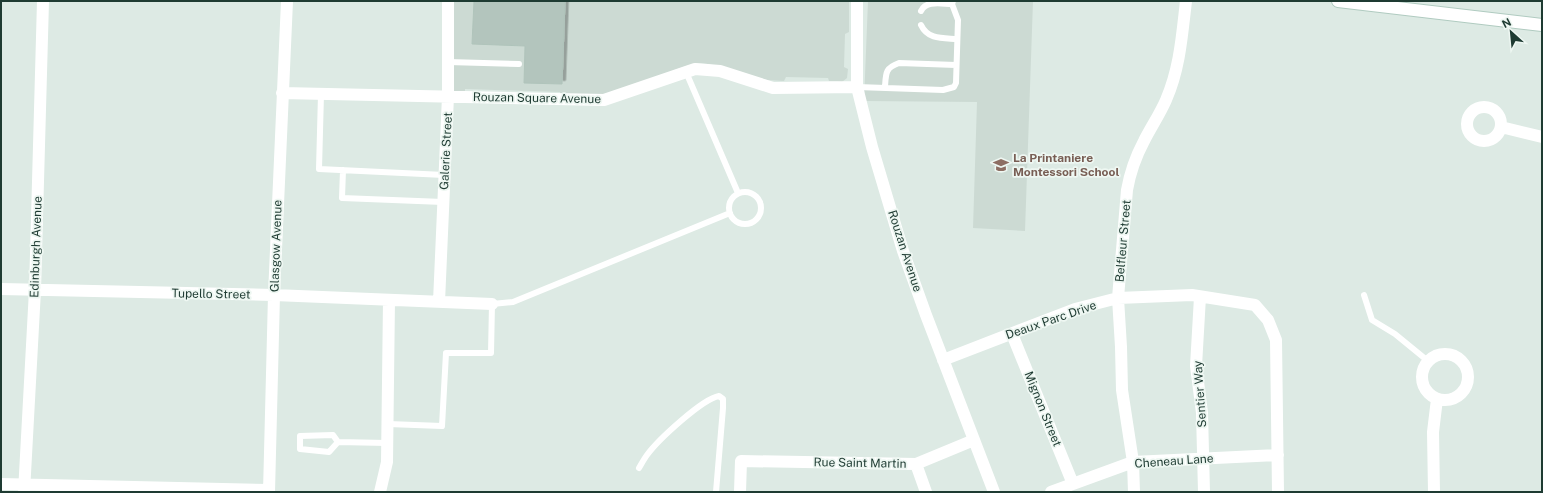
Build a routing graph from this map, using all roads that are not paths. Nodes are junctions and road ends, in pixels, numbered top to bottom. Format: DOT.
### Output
graph roads {
  1 [pos="43,1"];
  2 [pos="287,1"];
  3 [pos="448,1"];
  4 [pos="858,1"];
  5 [pos="1186,1"];
  6 [pos="1338,1"];
  7 [pos="952,3"];
  8 [pos="921,11"];
  9 [pos="921,25"];
  10 [pos="1542,25"];
  11 [pos="958,39"];
  12 [pos="448,62"];
  13 [pos="520,64"];
  14 [pos="956,65"];
  15 [pos="686,72"];
  16 [pos="857,87"];
  17 [pos="885,87"];
  18 [pos="282,93"];
  19 [pos="321,94"];
  20 [pos="448,96"];
  21 [pos="1501,127"];
  22 [pos="1542,137"];
  23 [pos="343,170"];
  24 [pos="444,174"];
  25 [pos="738,194"];
  26 [pos="443,202"];
  27 [pos="730,213"];
  28 [pos="1,289"];
  29 [pos="35,290"];
  30 [pos="274,295"];
  31 [pos="1364,295"];
  32 [pos="1200,297"];
  33 [pos="1118,298"];
  34 [pos="389,300"];
  35 [pos="438,302"];
  36 [pos="492,304"];
  37 [pos="1012,334"];
  38 [pos="943,360"];
  39 [pos="1428,361"];
  40 [pos="1437,399"];
  41 [pos="388,424"];
  42 [pos="974,440"];
  43 [pos="338,442"];
  44 [pos="387,443"];
  45 [pos="1278,455"];
  46 [pos="1204,458"];
  47 [pos="1133,462"];
  48 [pos="916,464"];
  49 [pos="639,468"];
  50 [pos="1,484"];
  51 [pos="1073,484"];
  52 [pos="24,488"];
  53 [pos="269,491"];
  54 [pos="380,492"];
  55 [pos="716,492"];
  56 [pos="740,492"];
  57 [pos="926,492"];
  58 [pos="994,492"];
  59 [pos="1051,492"];
  60 [pos="1134,492"];
  61 [pos="1204,492"];
  62 [pos="1278,492"];
  63 [pos="1434,492"];
  1 -- 29 [label="street, Edinburgh Avenue"];
  2 -- 18 [label="street, Glasgow Avenue"];
  3 -- 12 [label="street, Galerie Street"];
  4 -- 16 [label="street, Rouzan Avenue"];
  5 -- 33 [label="street, Belfleur Street"];
  6 -- 10 [label="street"];
  7 -- 8 [label="lane"];
  7 -- 11 [label="lane"];
  9 -- 11 [label="lane"];
  11 -- 14 [label="lane"];
  12 -- 13 [label="lane"];
  12 -- 20 [label="street, Galerie Street"];
  14 -- 17 [label="lane"];
  14 -- 17 [label="lane"];
  15 -- 16 [label="street, Rouzan Square Avenue"];
  15 -- 20 [label="street, Rouzan Square Avenue"];
  15 -- 25 [label="lane"];
  16 -- 17 [label="lane"];
  16 -- 38 [label="street, Rouzan Avenue"];
  18 -- 19 [label="street, Rouzan Square Avenue"];
  18 -- 30 [label="street, Glasgow Avenue"];
  19 -- 20 [label="street, Rouzan Square Avenue"];
  19 -- 23 [label="lane"];
  20 -- 24 [label="street, Galerie Street"];
  21 -- 22 [label="street"];
  23 -- 24 [label="lane"];
  23 -- 26 [label="lane"];
  24 -- 26 [label="street, Galerie Street"];
  25 -- 27 [label="lane"];
  25 -- 27 [label="lane"];
  26 -- 35 [label="street, Galerie Street"];
  27 -- 36 [label="lane"];
  28 -- 29 [label="street, Tupello Street"];
  29 -- 30 [label="street, Tupello Street"];
  29 -- 52 [label="street, Edinburgh Avenue"];
  30 -- 34 [label="street, Tupello Street"];
  30 -- 53 [label="street, Glasgow Avenue"];
  31 -- 39 [label="lane"];
  32 -- 33 [label="street, Deaux Parc Drive"];
  32 -- 45 [label="street, Deaux Parc Drive"];
  32 -- 46 [label="street, Sentier Way"];
  33 -- 37 [label="street, Deaux Parc Drive"];
  33 -- 47 [label="street, Belfleur Street"];
  34 -- 35 [label="street, Tupello Street"];
  34 -- 41 [label="street"];
  35 -- 36 [label="street, Tupello Street"];
  36 -- 41 [label="lane"];
  37 -- 38 [label="street, Deaux Parc Drive"];
  37 -- 51 [label="street, Mignon Street"];
  38 -- 42 [label="street, Rouzan Avenue"];
  39 -- 40 [label="street"];
  39 -- 40 [label="street"];
  40 -- 63 [label="street"];
  41 -- 44 [label="street"];
  42 -- 48 [label="street, Rue Saint Martin"];
  42 -- 58 [label="street, Rouzan Avenue"];
  43 -- 43 [label="lane"];
  43 -- 44 [label="lane"];
  44 -- 54 [label="street"];
  45 -- 46 [label="street, Cheneau Lane"];
  45 -- 62 [label="street, Deaux Parc Drive"];
  46 -- 47 [label="street, Cheneau Lane"];
  46 -- 61 [label="street, Sentier Way"];
  47 -- 51 [label="street, Cheneau Lane"];
  47 -- 60 [label="street, Belfleur Street"];
  48 -- 56 [label="street, Rue Saint Martin"];
  48 -- 57 [label="street"];
  49 -- 55 [label="lane"];
  50 -- 52 [label="street"];
  51 -- 59 [label="street, Cheneau Lane"];
  52 -- 53 [label="street"];
}
